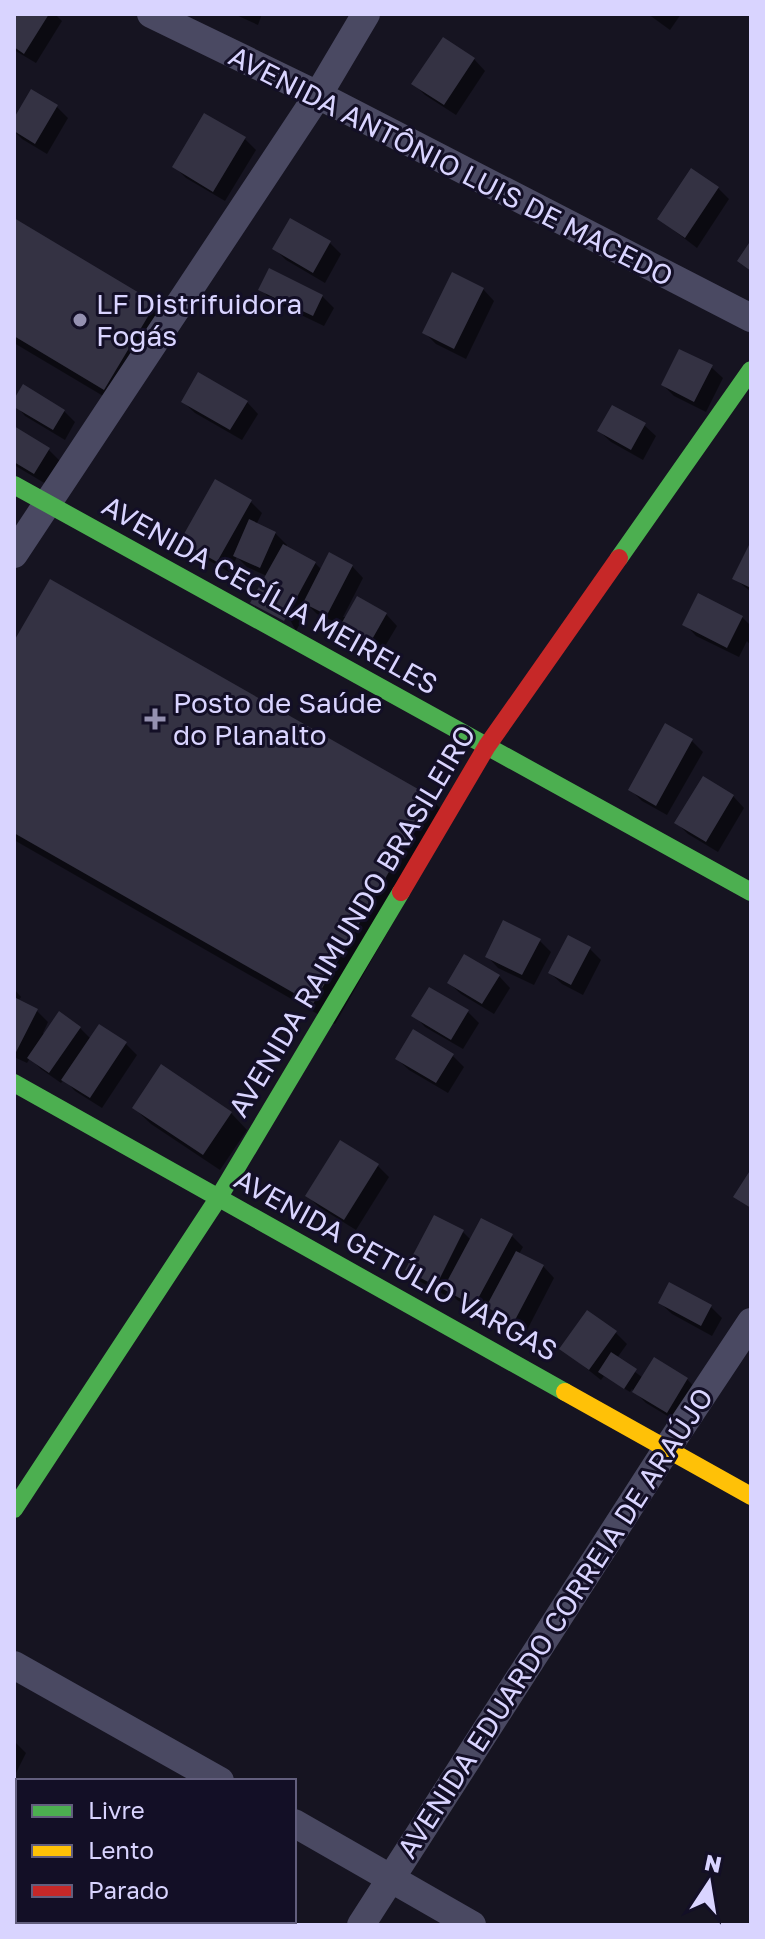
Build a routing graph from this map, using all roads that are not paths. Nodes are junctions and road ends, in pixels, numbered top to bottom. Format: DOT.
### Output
graph roads {
  1 [pos="151,14"];
  2 [pos="366,14"];
  3 [pos="318,95"];
  4 [pos="751,318"];
  5 [pos="751,370"];
  6 [pos="14,485"];
  7 [pos="47,504"];
  8 [pos="14,554"];
  9 [pos="487,746"];
  10 [pos="751,892"];
  11 [pos="14,1083"];
  12 [pos="219,1197"];
  13 [pos="751,1322"];
  14 [pos="666,1450"];
  15 [pos="751,1496"];
  16 [pos="14,1509"];
  17 [pos="14,1665"];
  18 [pos="216,1779"];
  19 [pos="296,1824"];
  20 [pos="391,1877"];
  21 [pos="361,1925"];
  22 [pos="472,1925"];
  1 -- 3 [label="street, AVENIDA ANTÔNIO LUIS DE MACEDO"];
  2 -- 3 [label="street"];
  3 -- 4 [label="street, AVENIDA ANTÔNIO LUIS DE MACEDO"];
  3 -- 7 [label="street"];
  5 -- 9 [label="street, AVENIDA RAIMUNDO BRASILEIRO"];
  6 -- 7 [label="street, AVENIDA CECÍLIA MEIRELES"];
  7 -- 8 [label="street"];
  7 -- 9 [label="street, AVENIDA CECÍLIA MEIRELES"];
  9 -- 10 [label="street, AVENIDA CECÍLIA MEIRELES"];
  9 -- 12 [label="street, AVENIDA RAIMUNDO BRASILEIRO"];
  11 -- 12 [label="street, AVENIDA GETÚLIO VARGAS"];
  12 -- 14 [label="street, AVENIDA GETÚLIO VARGAS"];
  12 -- 16 [label="street, AVENIDA RAIMUNDO BRASILEIRO"];
  13 -- 14 [label="street, AVENIDA EDUARDO CORREIA DE ARAÚJO"];
  14 -- 15 [label="street, AVENIDA GETÚLIO VARGAS"];
  14 -- 20 [label="street, AVENIDA EDUARDO CORREIA DE ARAÚJO"];
  17 -- 18 [label="street"];
  19 -- 20 [label="street"];
  20 -- 21 [label="street, AVENIDA EDUARDO CORREIA DE ARAÚJO"];
  20 -- 22 [label="street"];
}
